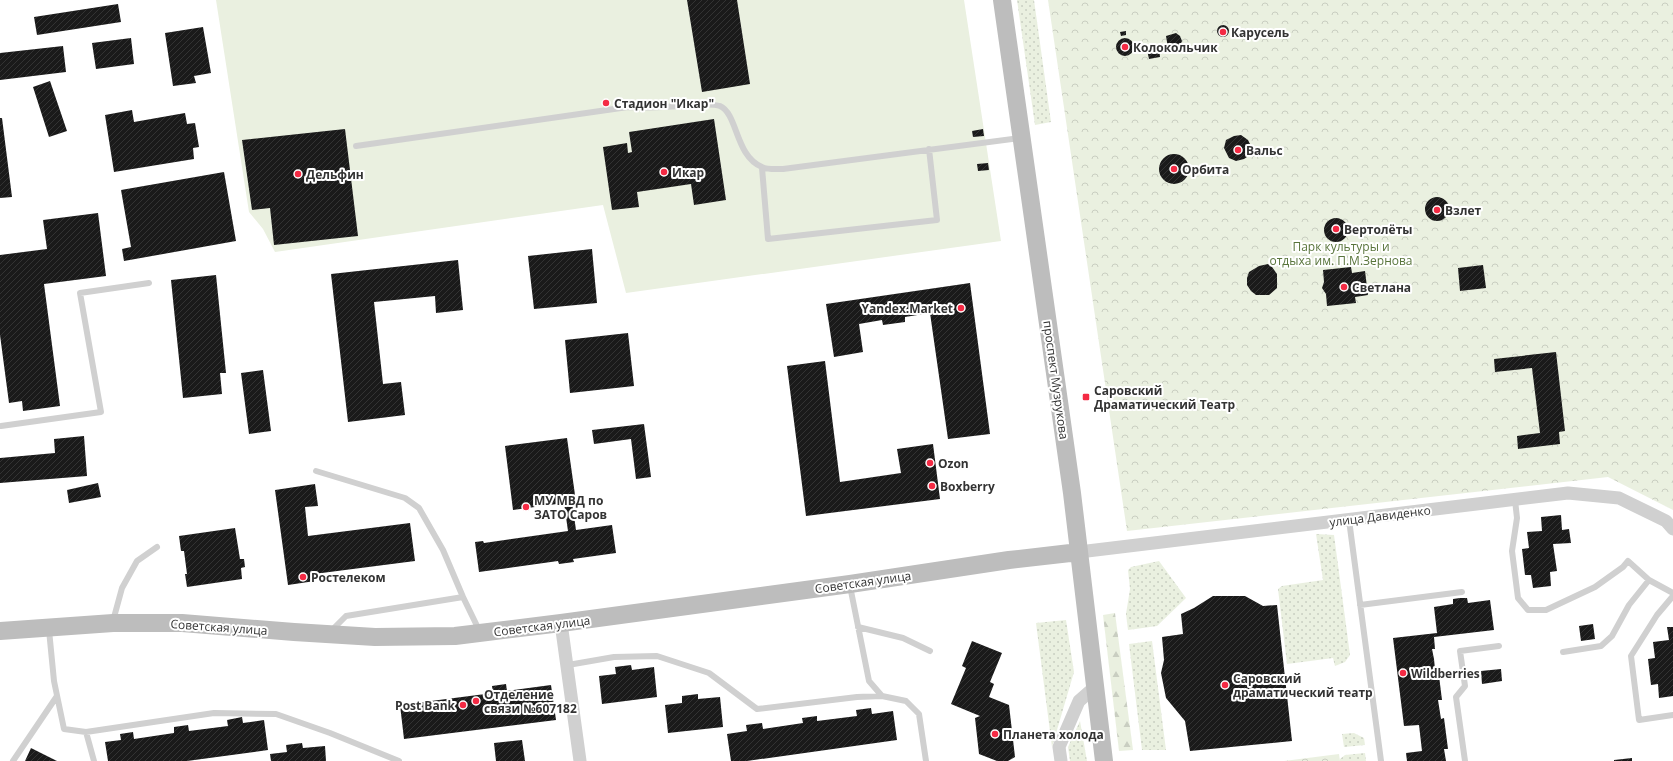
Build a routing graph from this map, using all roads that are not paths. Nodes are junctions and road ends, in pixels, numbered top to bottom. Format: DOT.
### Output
graph roads {
  1 [pos="1002,0"];
  2 [pos="1021,138"];
  3 [pos="356,146"];
  4 [pos="929,149"];
  5 [pos="762,168"];
  6 [pos="149,283"];
  7 [pos="0,424"];
  8 [pos="316,471"];
  9 [pos="1515,500"];
  10 [pos="1349,520"];
  11 [pos="1673,529"];
  12 [pos="157,548"];
  13 [pos="1079,552"];
  14 [pos="1649,580"];
  15 [pos="850,584"];
  16 [pos="1462,592"];
  17 [pos="1673,595"];
  18 [pos="463,598"];
  19 [pos="1360,605"];
  20 [pos="113,623"];
  21 [pos="561,623"];
  22 [pos="49,627"];
  23 [pos="858,627"];
  24 [pos="0,631"];
  25 [pos="481,633"];
  26 [pos="328,635"];
  27 [pos="1499,646"];
  28 [pos="930,651"];
  29 [pos="1563,652"];
  30 [pos="568,665"];
  31 [pos="1095,687"];
  32 [pos="57,696"];
  33 [pos="882,696"];
  34 [pos="1673,715"];
  35 [pos="86,732"];
  36 [pos="13,761"];
  37 [pos="94,761"];
  38 [pos="399,761"];
  39 [pos="580,761"];
  40 [pos="926,761"];
  41 [pos="1061,761"];
  42 [pos="1104,761"];
  43 [pos="1381,761"];
  44 [pos="1465,761"];
  1 -- 2 [label="street, проспект Музрукова"];
  2 -- 4 [label="lane"];
  2 -- 13 [label="street, проспект Музрукова"];
  3 -- 5 [label="lane"];
  4 -- 5 [label="lane"];
  4 -- 5 [label="lane"];
  6 -- 7 [label="lane"];
  8 -- 18 [label="lane"];
  9 -- 10 [label="street, улица Давиденко"];
  9 -- 11 [label="street, улица Давиденко"];
  9 -- 14 [label="lane"];
  10 -- 13 [label="street, улица Давиденко"];
  10 -- 19 [label="lane"];
  12 -- 20 [label="lane"];
  13 -- 15 [label="street, Советская улица"];
  13 -- 31 [label="street, проспект Музрукова"];
  14 -- 17 [label="lane"];
  14 -- 29 [label="lane"];
  15 -- 21 [label="street, Советская улица"];
  15 -- 23 [label="lane"];
  16 -- 19 [label="lane"];
  17 -- 34 [label="lane"];
  18 -- 25 [label="lane"];
  18 -- 26 [label="lane"];
  19 -- 43 [label="lane"];
  20 -- 22 [label="street, Советская улица"];
  20 -- 26 [label="street, Советская улица"];
  21 -- 25 [label="street, Советская улица"];
  21 -- 30 [label="street"];
  22 -- 24 [label="street, Советская улица"];
  22 -- 32 [label="lane"];
  23 -- 28 [label="lane"];
  23 -- 33 [label="lane"];
  25 -- 26 [label="street, Советская улица"];
  27 -- 44 [label="lane"];
  30 -- 33 [label="lane"];
  30 -- 39 [label="street"];
  31 -- 41 [label="street"];
  31 -- 42 [label="street, проспект Музрукова"];
  32 -- 35 [label="lane"];
  32 -- 36 [label="lane"];
  33 -- 40 [label="lane"];
  35 -- 37 [label="lane"];
  35 -- 38 [label="lane"];
}
